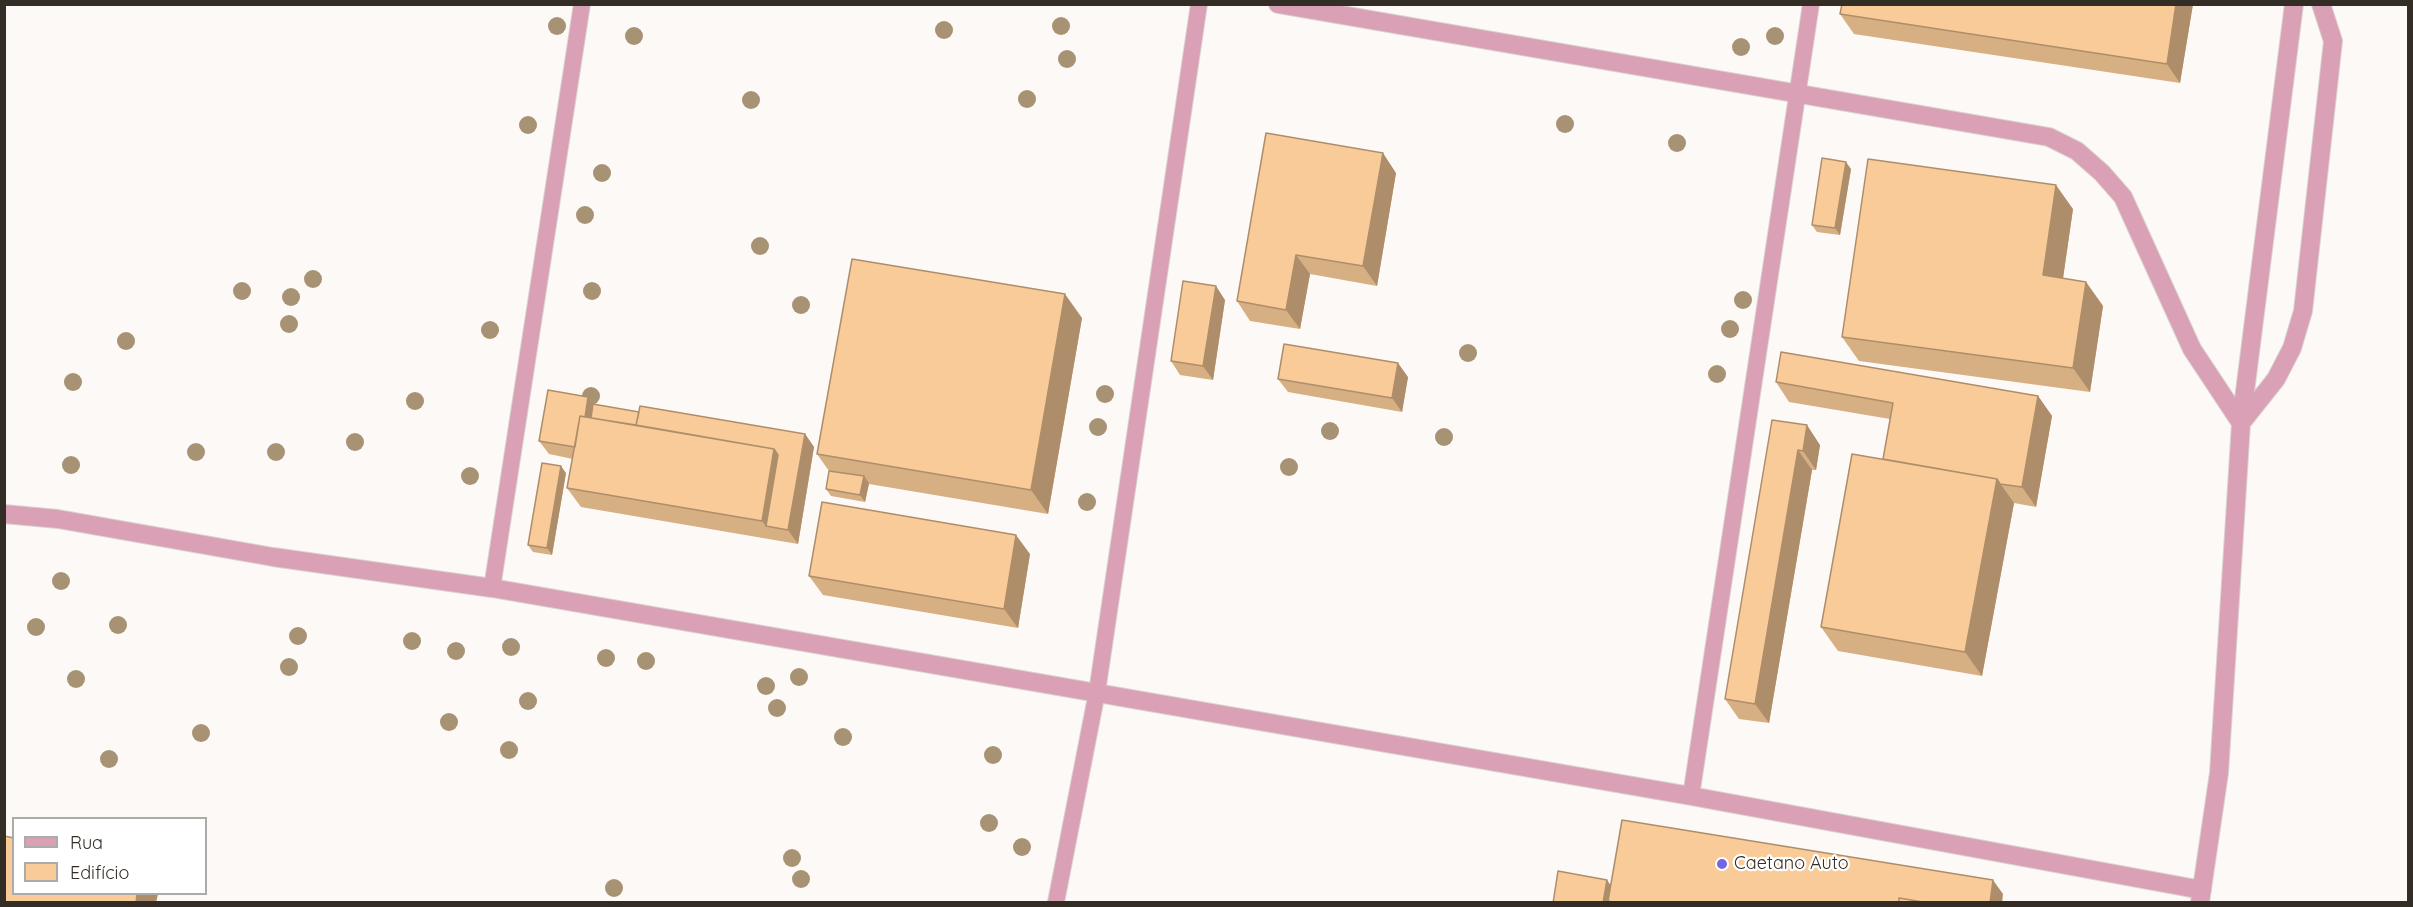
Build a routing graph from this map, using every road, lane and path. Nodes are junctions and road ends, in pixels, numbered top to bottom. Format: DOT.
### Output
graph roads {
  1 [pos="582,4"];
  2 [pos="1199,4"];
  3 [pos="1278,4"];
  4 [pos="1811,4"];
  5 [pos="2294,4"];
  6 [pos="2321,4"];
  7 [pos="1796,94"];
  8 [pos="2241,423"];
  9 [pos="4,514"];
  10 [pos="492,588"];
  11 [pos="1097,692"];
  12 [pos="1691,796"];
  13 [pos="2201,896"];
  14 [pos="1056,903"];
  1 -- 10 [label="lane"];
  2 -- 11 [label="lane"];
  3 -- 7 [label="street"];
  4 -- 7 [label="lane"];
  5 -- 8 [label="street"];
  6 -- 8 [label="street"];
  7 -- 8 [label="street"];
  7 -- 12 [label="lane"];
  8 -- 13 [label="street"];
  9 -- 10 [label="street"];
  10 -- 11 [label="street"];
  11 -- 12 [label="street"];
  11 -- 14 [label="lane"];
  12 -- 13 [label="street"];
}
